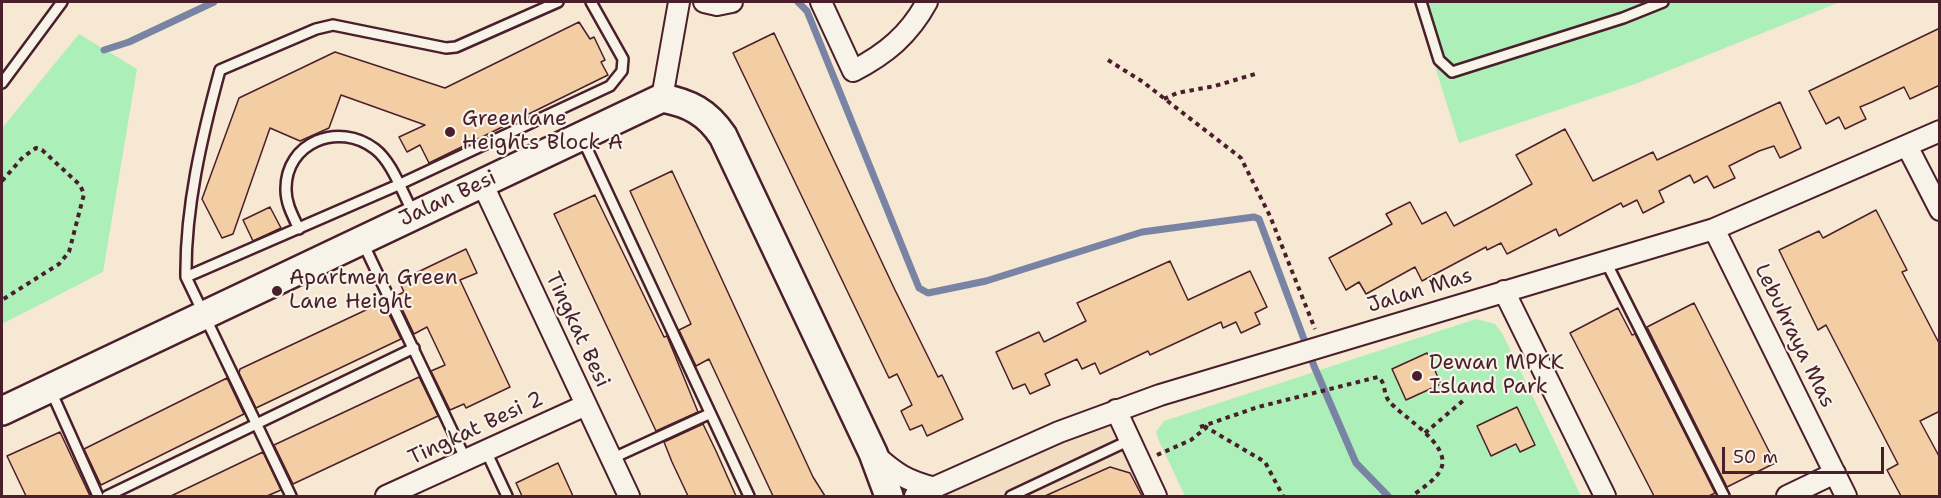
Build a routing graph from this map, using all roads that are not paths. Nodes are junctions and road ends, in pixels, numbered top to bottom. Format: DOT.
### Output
graph roads {
  1 [pos="62,2"];
  2 [pos="558,2"];
  3 [pos="591,2"];
  4 [pos="679,2"];
  5 [pos="704,2"];
  6 [pos="732,2"];
  7 [pos="821,2"];
  8 [pos="927,2"];
  9 [pos="1422,2"];
  10 [pos="1663,2"];
  11 [pos="2,83"];
  12 [pos="662,98"];
  13 [pos="1940,131"];
  14 [pos="581,136"];
  15 [pos="1907,146"];
  16 [pos="482,183"];
  17 [pos="398,185"];
  18 [pos="1940,210"];
  19 [pos="414,215"];
  20 [pos="299,229"];
  21 [pos="1714,229"];
  22 [pos="362,240"];
  23 [pos="1605,260"];
  24 [pos="186,277"];
  25 [pos="1504,291"];
  26 [pos="203,315"];
  27 [pos="414,348"];
  28 [pos="50,389"];
  29 [pos="586,405"];
  30 [pos="1116,410"];
  31 [pos="2,411"];
  32 [pos="709,414"];
  33 [pos="257,424"];
  34 [pos="1130,440"];
  35 [pos="486,451"];
  36 [pos="873,453"];
  37 [pos="611,459"];
  38 [pos="466,460"];
  39 [pos="1835,473"];
  40 [pos="935,488"];
  41 [pos="98,496"];
  42 [pos="106,496"];
  43 [pos="291,496"];
  44 [pos="386,496"];
  45 [pos="507,496"];
  46 [pos="629,496"];
  47 [pos="749,496"];
  48 [pos="889,496"];
  49 [pos="915,496"];
  50 [pos="1011,496"];
  51 [pos="1156,496"];
  52 [pos="1605,496"];
  53 [pos="1724,496"];
  54 [pos="1787,496"];
  55 [pos="1846,496"];
  1 -- 11 [label="lane"];
  2 -- 24 [label="lane"];
  3 -- 17 [label="lane"];
  4 -- 12 [label="street"];
  5 -- 6 [label="street"];
  7 -- 8 [label="street"];
  9 -- 10 [label="lane"];
  12 -- 14 [label="street, Jalan Besi"];
  12 -- 36 [label="street"];
  13 -- 15 [label="street, Jalan Mas"];
  14 -- 16 [label="street, Jalan Besi"];
  14 -- 32 [label="lane"];
  15 -- 18 [label="street"];
  15 -- 21 [label="street, Jalan Mas"];
  16 -- 19 [label="street, Jalan Besi"];
  16 -- 29 [label="street, Tingkat Besi"];
  17 -- 19 [label="lane"];
  17 -- 20 [label="lane"];
  17 -- 20 [label="lane"];
  19 -- 22 [label="street, Jalan Besi"];
  20 -- 24 [label="lane"];
  21 -- 23 [label="street, Jalan Mas"];
  21 -- 39 [label="street, Lebuhraya Mas"];
  22 -- 26 [label="street, Jalan Besi"];
  22 -- 27 [label="lane"];
  23 -- 25 [label="street, Jalan Mas"];
  23 -- 53 [label="lane"];
  24 -- 26 [label="lane"];
  25 -- 30 [label="street, Jalan Mas"];
  25 -- 52 [label="street"];
  26 -- 28 [label="street, Jalan Besi"];
  26 -- 33 [label="lane"];
  27 -- 33 [label="lane"];
  27 -- 38 [label="lane"];
  28 -- 31 [label="street, Jalan Besi"];
  28 -- 41 [label="lane"];
  29 -- 35 [label="street, Tingkat Besi 2"];
  29 -- 37 [label="street, Tingkat Besi"];
  30 -- 34 [label="street"];
  30 -- 40 [label="street, Jalan Mas"];
  32 -- 37 [label="lane"];
  32 -- 47 [label="lane"];
  33 -- 42 [label="lane"];
  33 -- 43 [label="lane"];
  34 -- 50 [label="lane"];
  34 -- 51 [label="street"];
  35 -- 38 [label="street, Tingkat Besi 2"];
  35 -- 45 [label="lane"];
  36 -- 40 [label="street"];
  36 -- 48 [label="street"];
  37 -- 46 [label="street, Tingkat Besi"];
  38 -- 44 [label="street, Tingkat Besi 2"];
  39 -- 54 [label="street"];
  39 -- 55 [label="street, Lebuhraya Mas"];
  40 -- 49 [label="street, Jalan Mas"];
}
